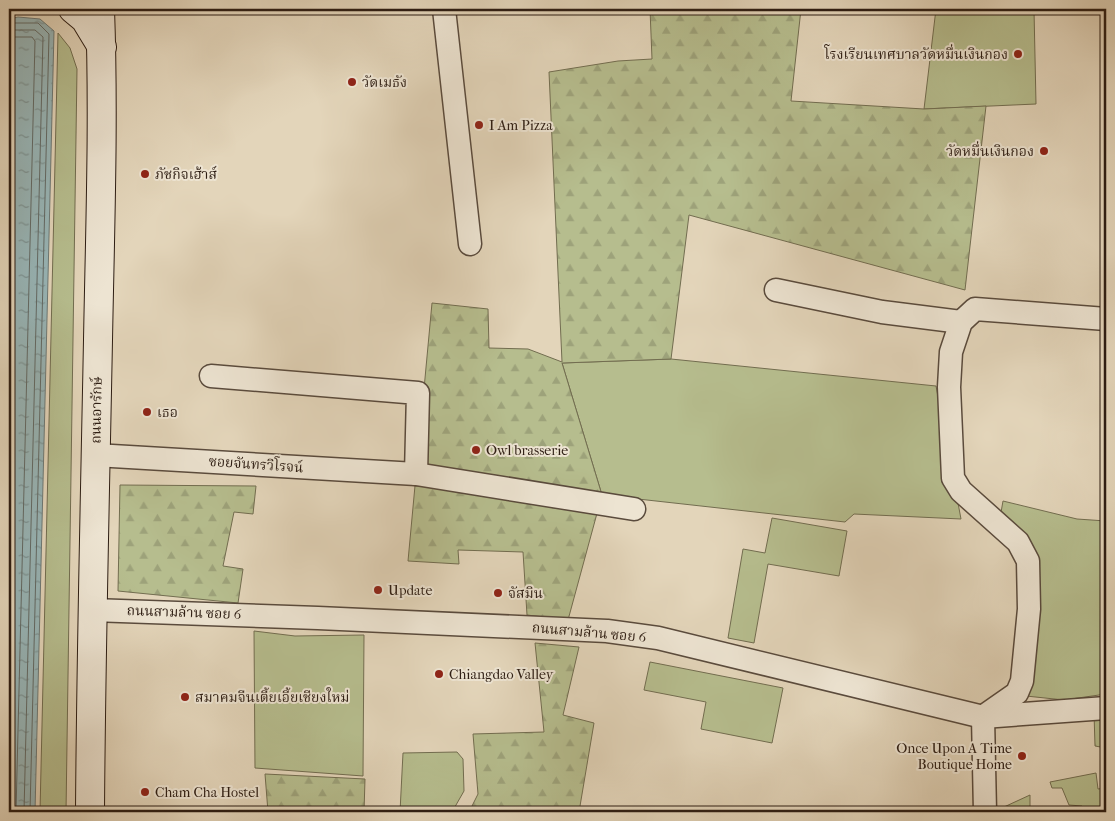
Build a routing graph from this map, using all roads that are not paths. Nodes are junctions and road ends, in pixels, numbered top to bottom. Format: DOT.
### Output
graph roads {
  1 [pos="73,9"];
  2 [pos="100,9"];
  3 [pos="444,9"];
  4 [pos="102,48"];
  5 [pos="470,244"];
  6 [pos="776,290"];
  7 [pos="1106,320"];
  8 [pos="961,322"];
  9 [pos="211,376"];
  10 [pos="96,455"];
  11 [pos="416,474"];
  12 [pos="634,508"];
  13 [pos="92,610"];
  14 [pos="1106,708"];
  15 [pos="983,717"];
  16 [pos="90,812"];
  17 [pos="984,812"];
  1 -- 4 [label="main road"];
  2 -- 4 [label="main road, ถนนอารักษ์"];
  3 -- 5 [label="street"];
  4 -- 10 [label="main road, ถนนอารักษ์"];
  6 -- 8 [label="street"];
  7 -- 8 [label="street"];
  8 -- 15 [label="street"];
  9 -- 11 [label="street"];
  10 -- 11 [label="street, ซอยจันทรวิโรจน์"];
  10 -- 13 [label="main road, ถนนอารักษ์"];
  11 -- 12 [label="street, ซอยจันทรวิโรจน์"];
  13 -- 15 [label="street, ถนนสามล้าน ซอย 6"];
  13 -- 16 [label="main road, ถนนอารักษ์"];
  14 -- 15 [label="street, ถนนสามล้าน ซอย 6"];
  15 -- 17 [label="street"];
}
